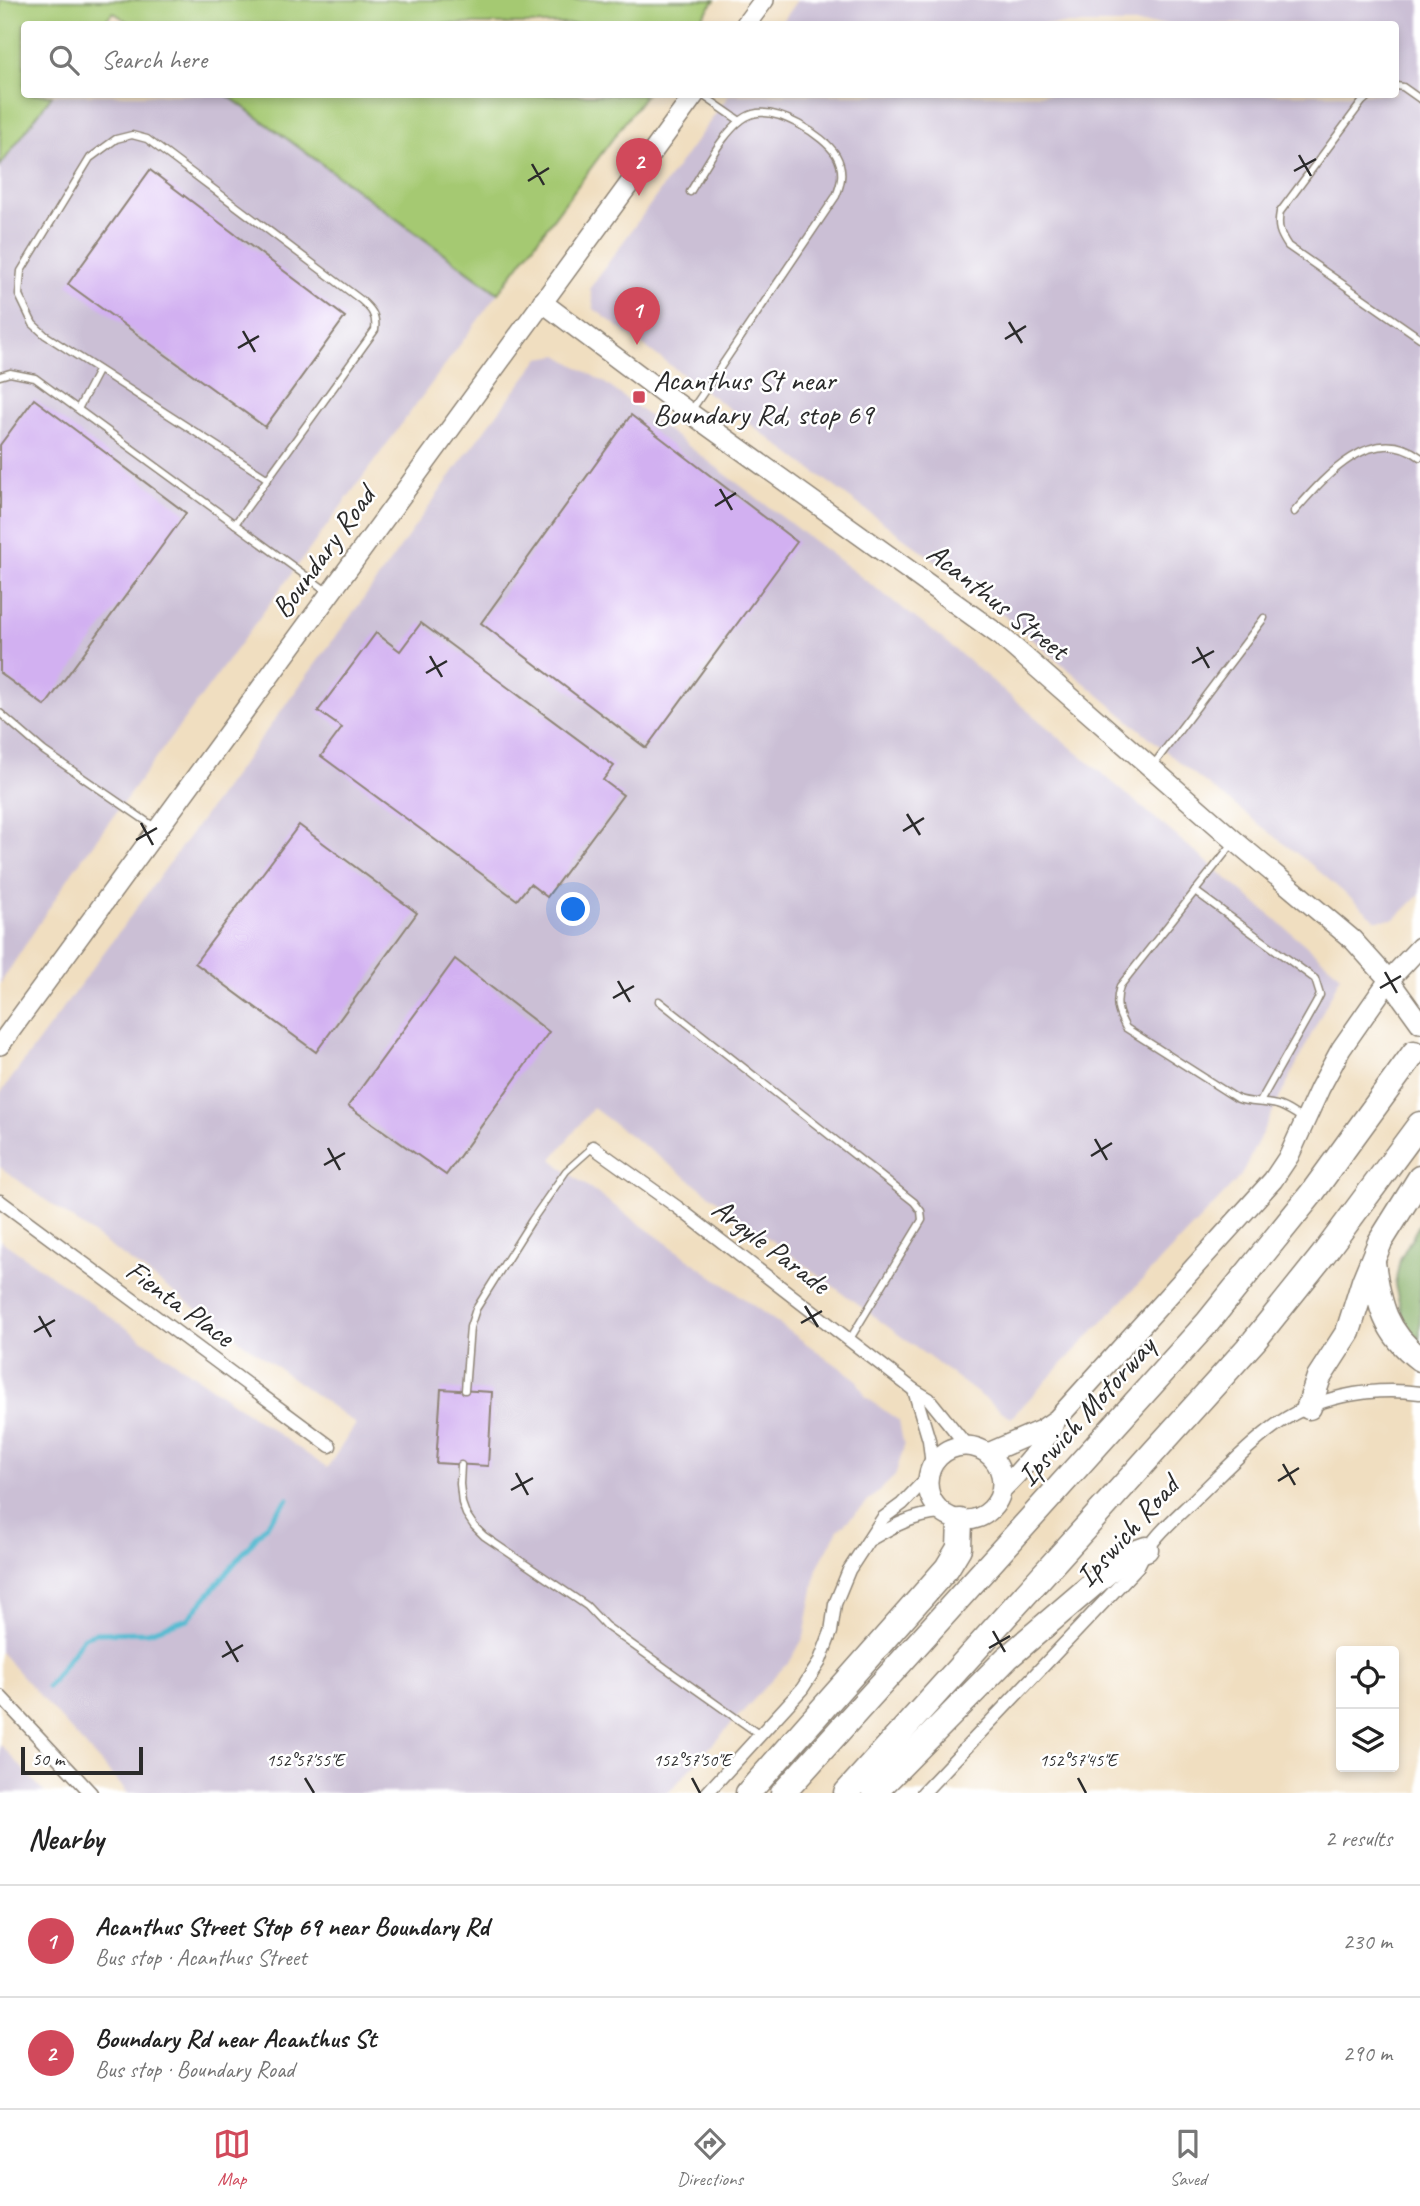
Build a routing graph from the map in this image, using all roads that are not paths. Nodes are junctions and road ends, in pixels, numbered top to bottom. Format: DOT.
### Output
graph roads {
  1 [pos="764,0"];
  2 [pos="748,21"];
  3 [pos="1399,86"];
  4 [pos="692,98"];
  5 [pos="707,98"];
  6 [pos="1366,98"];
  7 [pos="1420,99"];
  8 [pos="740,121"];
  9 [pos="690,192"];
  10 [pos="542,302"];
  11 [pos="1420,338"];
  12 [pos="98,371"];
  13 [pos="0,376"];
  14 [pos="78,409"];
  15 [pos="690,413"];
  16 [pos="1420,457"];
  17 [pos="268,479"];
  18 [pos="1294,512"];
  19 [pos="235,524"];
  20 [pos="330,593"];
  21 [pos="1264,618"];
  22 [pos="0,713"];
  23 [pos="1152,767"];
  24 [pos="157,828"];
  25 [pos="1235,841"];
  26 [pos="1195,891"];
  27 [pos="1420,947"];
  28 [pos="1389,980"];
  29 [pos="659,1001"];
  30 [pos="1419,1021"];
  31 [pos="0,1045"];
  32 [pos="1414,1054"];
  33 [pos="1260,1102"];
  34 [pos="1306,1122"];
  35 [pos="1420,1124"];
  36 [pos="593,1147"];
  37 [pos="1420,1178"];
  38 [pos="0,1201"];
  39 [pos="1373,1259"];
  40 [pos="850,1339"];
  41 [pos="1420,1359"];
  42 [pos="466,1390"];
  43 [pos="914,1391"];
  44 [pos="1420,1393"];
  45 [pos="1309,1407"];
  46 [pos="1057,1419"];
  47 [pos="330,1446"];
  48 [pos="967,1446"];
  49 [pos="988,1453"];
  50 [pos="461,1465"];
  51 [pos="930,1472"];
  52 [pos="1003,1488"];
  53 [pos="951,1517"];
  54 [pos="868,1541"];
  55 [pos="1146,1549"];
  56 [pos="0,1696"];
  57 [pos="760,1735"];
  58 [pos="91,1793"];
  59 [pos="707,1793"];
  60 [pos="748,1793"];
  61 [pos="783,1793"];
  62 [pos="846,1793"];
  63 [pos="874,1793"];
  64 [pos="923,1793"];
  1 -- 2 [label="street"];
  3 -- 7 [label="lane"];
  4 -- 10 [label="street, Boundary Road"];
  5 -- 8 [label="lane"];
  6 -- 11 [label="lane"];
  8 -- 9 [label="lane"];
  8 -- 15 [label="lane"];
  10 -- 15 [label="street, Acanthus Street"];
  10 -- 20 [label="street, Boundary Road"];
  12 -- 14 [label="lane"];
  12 -- 17 [label="lane"];
  12 -- 17 [label="lane"];
  13 -- 14 [label="lane"];
  14 -- 19 [label="lane"];
  15 -- 23 [label="street, Acanthus Street"];
  16 -- 18 [label="lane"];
  17 -- 19 [label="lane"];
  19 -- 20 [label="lane"];
  20 -- 24 [label="street, Boundary Road"];
  21 -- 23 [label="lane"];
  22 -- 24 [label="lane"];
  23 -- 25 [label="street, Acanthus Street"];
  24 -- 31 [label="street, Boundary Road"];
  25 -- 26 [label="lane"];
  25 -- 28 [label="street, Acanthus Street"];
  26 -- 33 [label="lane"];
  26 -- 33 [label="lane"];
  27 -- 28 [label="street"];
  28 -- 30 [label="street, Acanthus Street"];
  28 -- 34 [label="street"];
  29 -- 40 [label="lane"];
  32 -- 61 [label="highway, Ipswich Motorway"];
  33 -- 34 [label="lane"];
  34 -- 46 [label="street"];
  35 -- 62 [label="highway"];
  36 -- 40 [label="street, Argyle Parade"];
  36 -- 42 [label="lane"];
  37 -- 39 [label="highway"];
  38 -- 47 [label="street, Fienta Place"];
  39 -- 41 [label="highway"];
  39 -- 45 [label="highway"];
  40 -- 43 [label="street, Argyle Parade"];
  43 -- 48 [label="street, Argyle Parade"];
  43 -- 51 [label="street"];
  44 -- 45 [label="street, Ipswich Road"];
  45 -- 55 [label="street, Ipswich Road"];
  46 -- 49 [label="street"];
  46 -- 52 [label="street"];
  48 -- 49 [label="street"];
  48 -- 51 [label="street"];
  49 -- 52 [label="street"];
  50 -- 57 [label="lane"];
  51 -- 53 [label="street"];
  51 -- 54 [label="street"];
  52 -- 53 [label="street"];
  53 -- 54 [label="street"];
  53 -- 60 [label="highway"];
  54 -- 57 [label="street"];
  55 -- 63 [label="highway"];
  55 -- 64 [label="street, Ipswich Road"];
  56 -- 58 [label="street"];
  57 -- 59 [label="street"];
}
